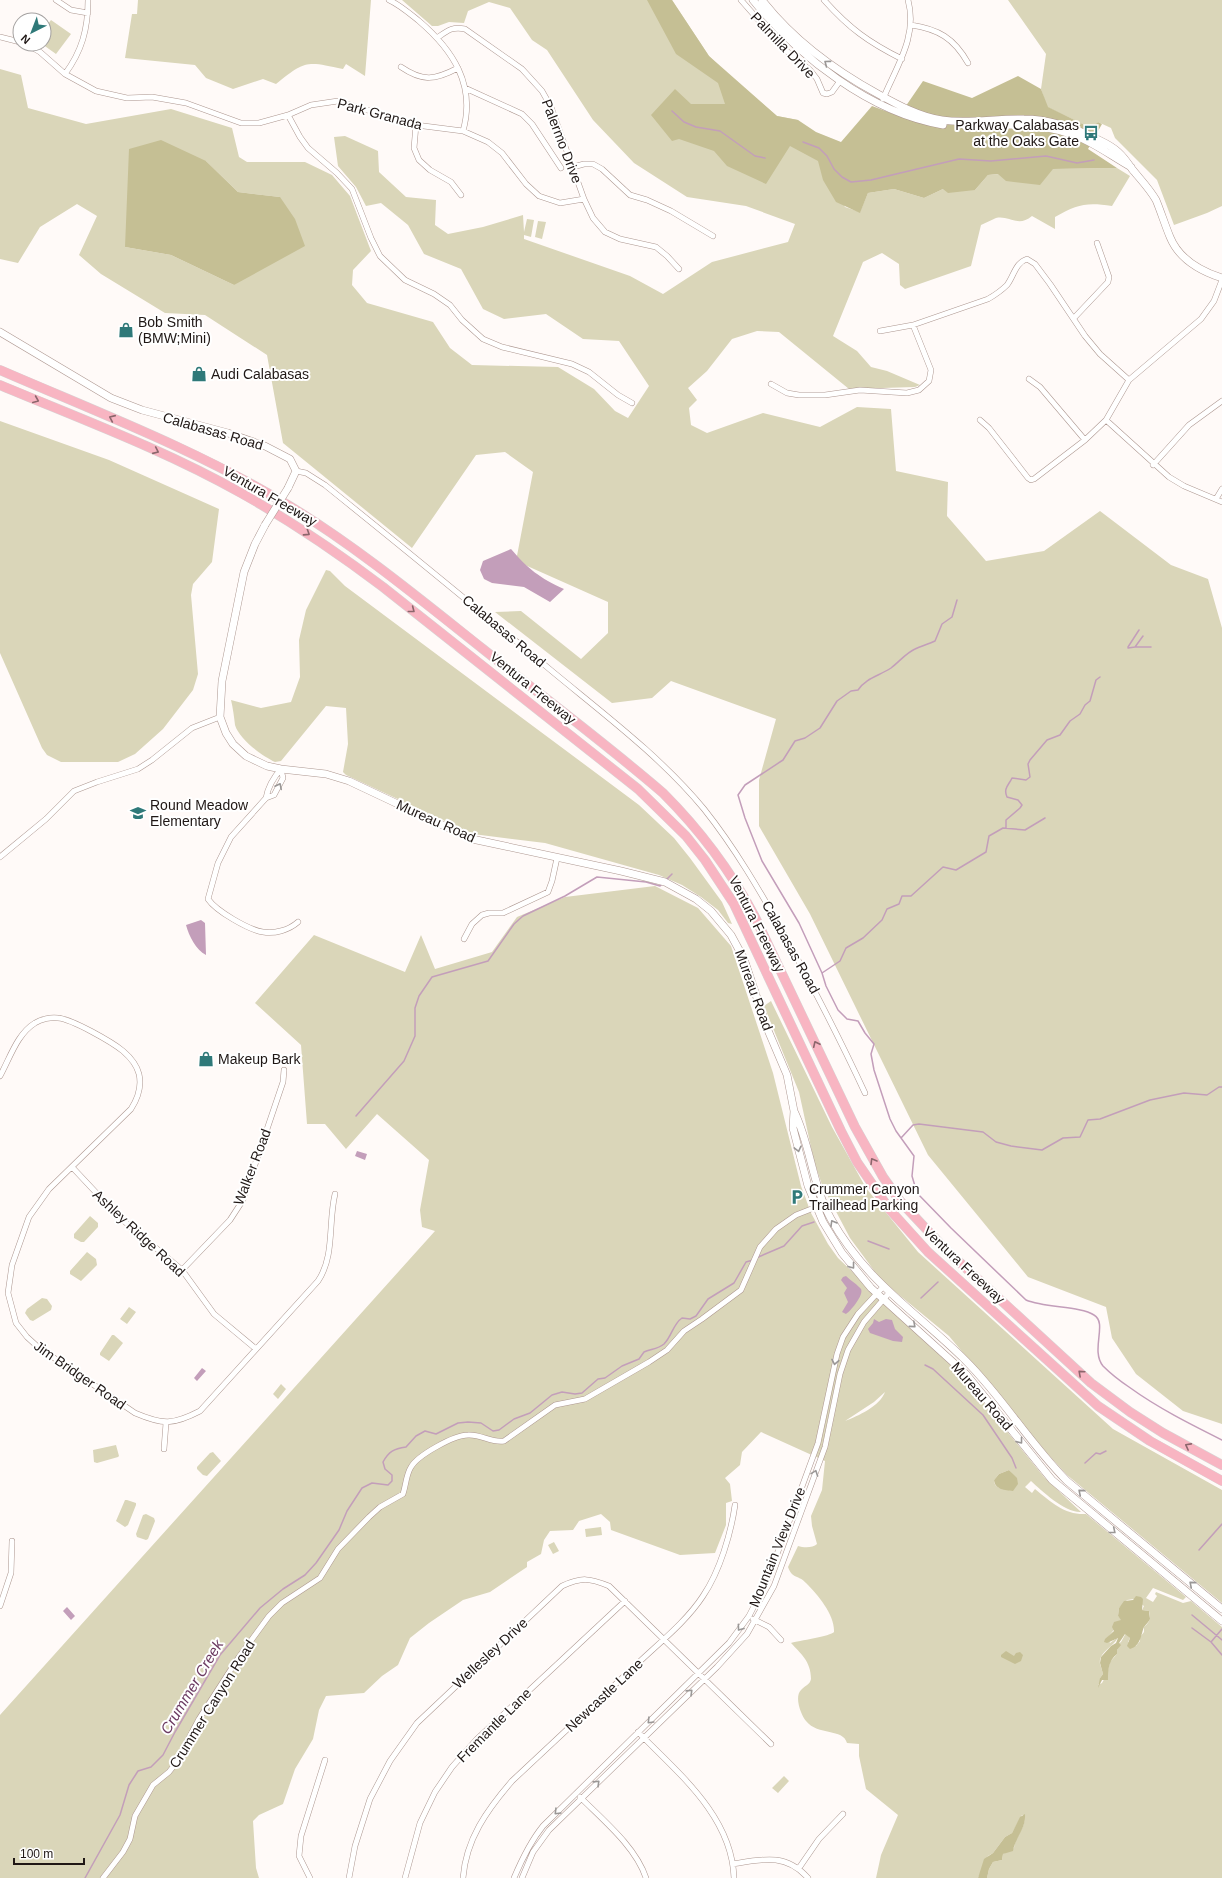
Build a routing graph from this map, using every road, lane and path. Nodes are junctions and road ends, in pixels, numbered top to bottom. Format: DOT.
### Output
graph roads {
  1 [pos="56,0"];
  2 [pos="88,0"];
  3 [pos="389,0"];
  4 [pos="741,0"];
  5 [pos="753,0"];
  6 [pos="762,0"];
  7 [pos="824,0"];
  8 [pos="908,0"];
  9 [pos="88,13"];
  10 [pos="911,24"];
  11 [pos="0,37"];
  12 [pos="437,38"];
  13 [pos="12,40"];
  14 [pos="40,52"];
  15 [pos="902,59"];
  16 [pos="968,63"];
  17 [pos="401,67"];
  18 [pos="458,68"];
  19 [pos="65,74"];
  20 [pos="842,78"];
  21 [pos="465,88"];
  22 [pos="883,101"];
  23 [pos="288,115"];
  24 [pos="416,125"];
  25 [pos="463,131"];
  26 [pos="573,167"];
  27 [pos="561,168"];
  28 [pos="461,195"];
  29 [pos="584,199"];
  30 [pos="712,236"];
  31 [pos="1097,243"];
  32 [pos="679,269"];
  33 [pos="1222,279"];
  34 [pos="1074,318"];
  35 [pos="913,325"];
  36 [pos="880,331"];
  37 [pos="0,332"];
  38 [pos="0,370"];
  39 [pos="1029,379"];
  40 [pos="1129,380"];
  41 [pos="771,384"];
  42 [pos="0,385"];
  43 [pos="1222,401"];
  44 [pos="632,403"];
  45 [pos="980,420"];
  46 [pos="1106,420"];
  47 [pos="1085,440"];
  48 [pos="1153,465"];
  49 [pos="296,471"];
  50 [pos="1222,489"];
  51 [pos="1216,499"];
  52 [pos="1222,502"];
  53 [pos="220,717"];
  54 [pos="281,769"];
  55 [pos="266,798"];
  56 [pos="0,857"];
  57 [pos="557,858"];
  58 [pos="298,922"];
  59 [pos="464,939"];
  60 [pos="284,1070"];
  61 [pos="0,1076"];
  62 [pos="866,1093"];
  63 [pos="794,1111"];
  64 [pos="72,1167"];
  65 [pos="335,1194"];
  66 [pos="824,1204"];
  67 [pos="816,1207"];
  68 [pos="182,1270"];
  69 [pos="882,1287"];
  70 [pos="876,1293"];
  71 [pos="889,1293"];
  72 [pos="883,1300"];
  73 [pos="256,1349"];
  74 [pos="166,1423"];
  75 [pos="164,1449"];
  76 [pos="1222,1464"];
  77 [pos="1222,1481"];
  78 [pos="735,1505"];
  79 [pos="12,1541"];
  80 [pos="625,1601"];
  81 [pos="0,1606"];
  82 [pos="1222,1609"];
  83 [pos="749,1616"];
  84 [pos="755,1620"];
  85 [pos="1222,1621"];
  86 [pos="664,1639"];
  87 [pos="781,1640"];
  88 [pos="698,1673"];
  89 [pos="704,1678"];
  90 [pos="638,1732"];
  91 [pos="643,1738"];
  92 [pos="770,1744"];
  93 [pos="325,1760"];
  94 [pos="576,1793"];
  95 [pos="581,1798"];
  96 [pos="843,1814"];
  97 [pos="733,1864"];
  98 [pos="800,1868"];
  99 [pos="103,1878"];
  100 [pos="310,1878"];
  101 [pos="348,1878"];
  102 [pos="405,1878"];
  103 [pos="463,1878"];
  104 [pos="514,1878"];
  105 [pos="522,1878"];
  106 [pos="646,1878"];
  107 [pos="734,1878"];
  108 [pos="808,1878"];
  1 -- 9 [label="street"];
  2 -- 9 [label="street"];
  3 -- 12 [label="street"];
  4 -- 20 [label="street, Palmilla Drive"];
  5 -- 20 [label="main road"];
  20 -- 6 [label="main road, one-way"];
  7 -- 15 [label="street"];
  8 -- 10 [label="street"];
  9 -- 19 [label="street"];
  10 -- 15 [label="street"];
  10 -- 16 [label="street"];
  11 -- 13 [label="street"];
  12 -- 18 [label="street"];
  12 -- 26 [label="street, Palermo Drive"];
  14 -- 19 [label="street, Park Granada"];
  15 -- 22 [label="street"];
  17 -- 18 [label="street"];
  18 -- 21 [label="street"];
  19 -- 23 [label="street, Park Granada"];
  20 -- 22 [label="main road"];
  21 -- 25 [label="street"];
  21 -- 27 [label="street"];
  22 -- 33 [label="main road"];
  23 -- 24 [label="street, Park Granada"];
  23 -- 44 [label="street"];
  24 -- 25 [label="street, Park Granada"];
  24 -- 28 [label="street"];
  25 -- 29 [label="street, Park Granada"];
  26 -- 29 [label="street, Palermo Drive"];
  26 -- 30 [label="street"];
  29 -- 32 [label="street, Palermo Drive"];
  31 -- 34 [label="street"];
  33 -- 40 [label="street"];
  34 -- 35 [label="street"];
  34 -- 40 [label="street"];
  35 -- 36 [label="street"];
  35 -- 41 [label="street"];
  37 -- 49 [label="main road, Calabasas Road"];
  76 -- 38 [label="highway, Ventura Freeway, one-way"];
  39 -- 47 [label="street"];
  40 -- 46 [label="street"];
  42 -- 77 [label="highway, Ventura Freeway, one-way"];
  43 -- 48 [label="street"];
  45 -- 47 [label="street"];
  46 -- 47 [label="street"];
  46 -- 48 [label="street"];
  48 -- 51 [label="street"];
  49 -- 53 [label="main road, Mureau Road, bridge"];
  49 -- 62 [label="street, Calabasas Road"];
  50 -- 51 [label="street"];
  51 -- 52 [label="street"];
  53 -- 54 [label="main road, Mureau Road"];
  53 -- 56 [label="street"];
  54 -- 55 [label="street"];
  55 -- 54 [label="street, one-way"];
  54 -- 57 [label="main road, Mureau Road"];
  55 -- 58 [label="street"];
  57 -- 59 [label="street"];
  57 -- 63 [label="main road, Mureau Road"];
  60 -- 68 [label="street, Walker Road"];
  61 -- 64 [label="street, Jim Bridger Road"];
  63 -- 66 [label="main road, Mureau Road"];
  63 -- 67 [label="main road, Mureau Road, one-way"];
  64 -- 68 [label="street, Ashley Ridge Road"];
  64 -- 74 [label="street, Jim Bridger Road"];
  65 -- 73 [label="street, Jim Bridger Road"];
  66 -- 67 [label="street, Crummer Canyon Road"];
  69 -- 66 [label="main road, Mureau Road, one-way"];
  67 -- 70 [label="main road, Mureau Road, one-way"];
  67 -- 99 [label="street, Crummer Canyon Road"];
  68 -- 73 [label="street, Ashley Ridge Road"];
  69 -- 70 [label="street, Mountain View Drive"];
  69 -- 71 [label="main road, Mureau Road"];
  70 -- 72 [label="main road, Mureau Road"];
  70 -- 83 [label="street, Mountain View Drive, one-way"];
  71 -- 72 [label="street, Mountain View Drive"];
  82 -- 71 [label="main road, Mureau Road, one-way"];
  84 -- 72 [label="street, Mountain View Drive, one-way"];
  72 -- 85 [label="main road, Mureau Road, one-way"];
  73 -- 74 [label="street, Jim Bridger Road"];
  74 -- 75 [label="street"];
  78 -- 86 [label="street, Newcastle Lane"];
  79 -- 81 [label="street"];
  80 -- 86 [label="street, Wellesley Drive"];
  80 -- 101 [label="street, Wellesley Drive"];
  80 -- 102 [label="street, Fremantle Lane"];
  83 -- 84 [label="street"];
  83 -- 88 [label="street, Mountain View Drive, one-way"];
  84 -- 87 [label="street"];
  84 -- 89 [label="street, Mountain View Drive"];
  86 -- 88 [label="street, Wellesley Drive"];
  86 -- 103 [label="street, Newcastle Lane"];
  88 -- 89 [label="street, Wellesley Drive"];
  88 -- 90 [label="street, Mountain View Drive, one-way"];
  91 -- 89 [label="street, Mountain View Drive, one-way"];
  89 -- 92 [label="street, Wellesley Drive"];
  90 -- 91 [label="street"];
  90 -- 94 [label="street, Mountain View Drive"];
  95 -- 91 [label="street, Mountain View Drive, one-way"];
  91 -- 97 [label="street"];
  93 -- 100 [label="street"];
  94 -- 95 [label="street"];
  94 -- 104 [label="street, Mountain View Drive, one-way"];
  95 -- 105 [label="street, Mountain View Drive"];
  95 -- 106 [label="street"];
  96 -- 98 [label="street"];
  97 -- 98 [label="street"];
  97 -- 107 [label="street"];
  98 -- 108 [label="street"];
}
